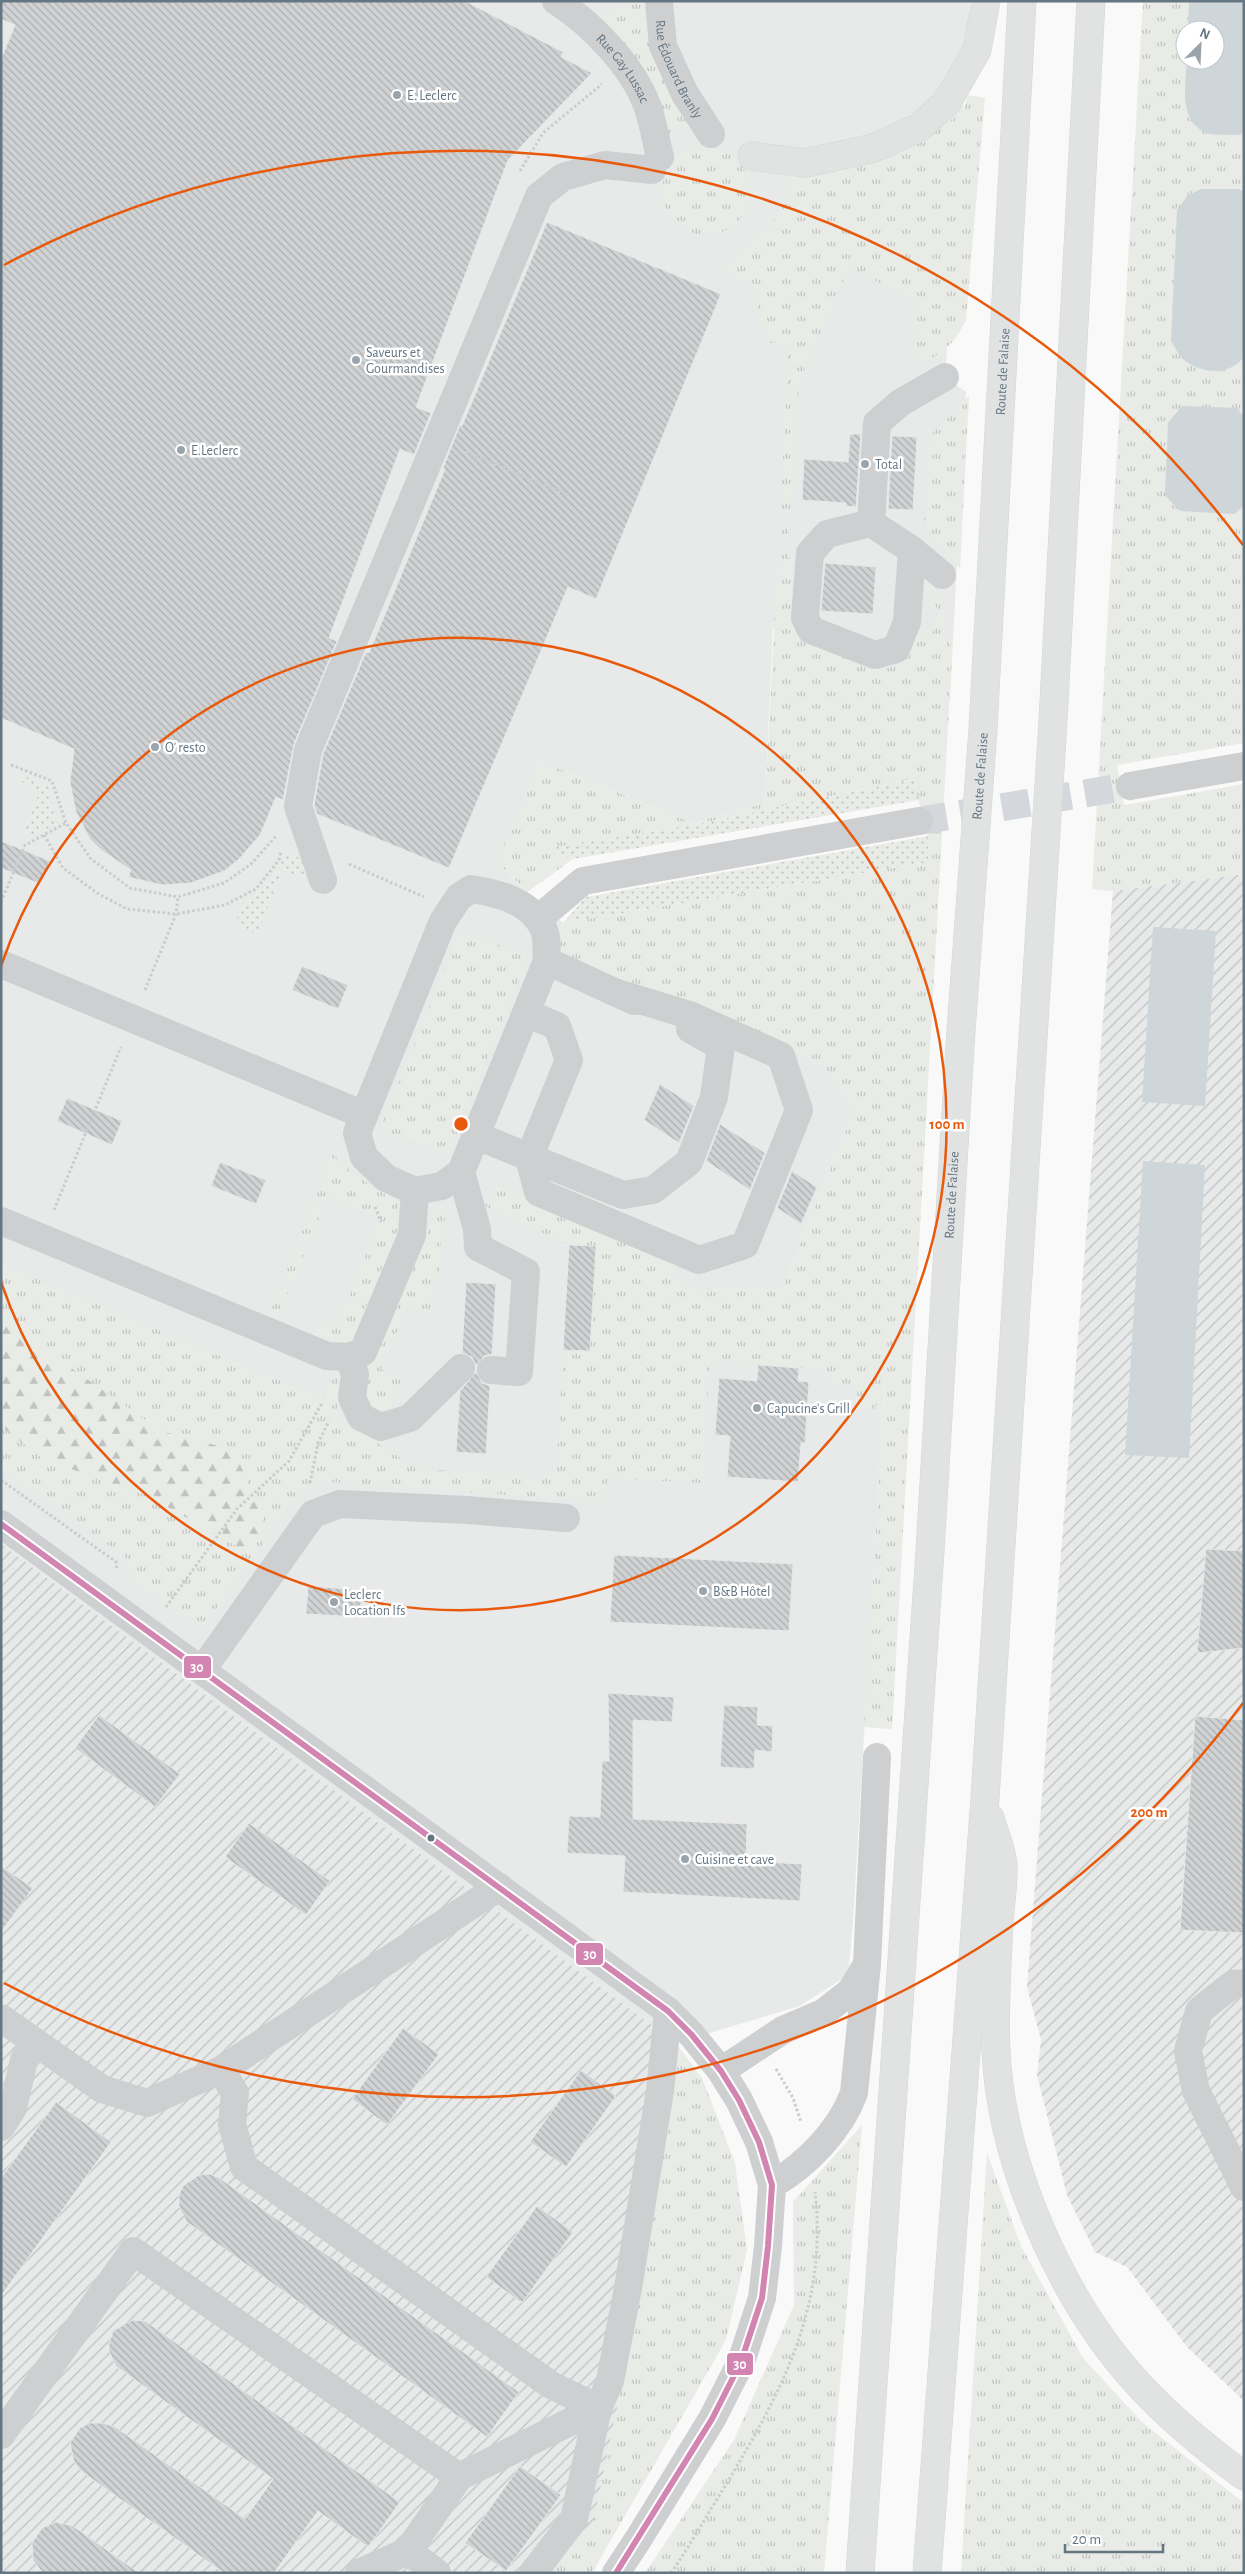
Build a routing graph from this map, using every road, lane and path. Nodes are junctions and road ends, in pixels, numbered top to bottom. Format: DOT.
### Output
graph roads {
  1 [pos="556,1"];
  2 [pos="659,1"];
  3 [pos="986,1"];
  4 [pos="1022,1"];
  5 [pos="1091,1"];
  6 [pos="711,134"];
  7 [pos="752,156"];
  8 [pos="945,377"];
  9 [pos="438,440"];
  10 [pos="568,495"];
  11 [pos="871,524"];
  12 [pos="912,550"];
  13 [pos="942,575"];
  14 [pos="11,765"];
  15 [pos="1244,766"];
  16 [pos="1130,786"];
  17 [pos="919,821"];
  18 [pos="66,823"];
  19 [pos="280,832"];
  20 [pos="44,834"];
  21 [pos="282,843"];
  22 [pos="323,880"];
  23 [pos="402,888"];
  24 [pos="178,897"];
  25 [pos="432,901"];
  26 [pos="1,902"];
  27 [pos="176,914"];
  28 [pos="538,919"];
  29 [pos="547,961"];
  30 [pos="1,964"];
  31 [pos="617,993"];
  32 [pos="526,1013"];
  33 [pos="133,1018"];
  34 [pos="364,1115"];
  35 [pos="477,1136"];
  36 [pos="529,1158"];
  37 [pos="461,1172"];
  38 [pos="415,1190"];
  39 [pos="371,1199"];
  40 [pos="1,1221"];
  41 [pos="382,1226"];
  42 [pos="43,1238"];
  43 [pos="344,1357"];
  44 [pos="461,1368"];
  45 [pos="491,1370"];
  46 [pos="330,1419"];
  47 [pos="313,1514"];
  48 [pos="566,1518"];
  49 [pos="1,1524"];
  50 [pos="161,1613"];
  51 [pos="202,1670"];
  52 [pos="876,1757"];
  53 [pos="985,1798"];
  54 [pos="499,1887"];
  55 [pos="867,1964"];
  56 [pos="1244,1984"];
  57 [pos="668,2011"];
  58 [pos="1,2018"];
  59 [pos="44,2050"];
  60 [pos="221,2070"];
  61 [pos="722,2071"];
  62 [pos="1,2126"];
  63 [pos="772,2185"];
  64 [pos="1244,2187"];
  65 [pos="598,2408"];
  66 [pos="1,2435"];
  67 [pos="1244,2476"];
  68 [pos="459,2477"];
  69 [pos="408,2551"];
  70 [pos="358,2573"];
  71 [pos="437,2573"];
  72 [pos="533,2573"];
  73 [pos="616,2573"];
  74 [pos="860,2573"];
  75 [pos="927,2573"];
  1 -- 9 [label="street, Rue Gay Lussac"];
  2 -- 6 [label="street, Rue Édouard Branly"];
  3 -- 7 [label="highway"];
  4 -- 74 [label="highway, Route de Falaise"];
  5 -- 53 [label="highway"];
  8 -- 11 [label="street"];
  9 -- 10 [label="path"];
  9 -- 22 [label="street"];
  11 -- 12 [label="street"];
  11 -- 12 [label="street"];
  12 -- 13 [label="street"];
  14 -- 18 [label="path"];
  15 -- 16 [label="street"];
  17 -- 28 [label="street"];
  18 -- 20 [label="path"];
  18 -- 24 [label="path"];
  19 -- 24 [label="path"];
  20 -- 26 [label="path"];
  20 -- 27 [label="path"];
  21 -- 27 [label="path"];
  23 -- 25 [label="path"];
  24 -- 27 [label="path"];
  27 -- 33 [label="path"];
  28 -- 29 [label="street"];
  28 -- 34 [label="street"];
  29 -- 31 [label="street"];
  29 -- 32 [label="street"];
  30 -- 33 [label="street"];
  31 -- 36 [label="street"];
  31 -- 36 [label="street"];
  32 -- 35 [label="street"];
  32 -- 36 [label="street"];
  33 -- 34 [label="street"];
  33 -- 42 [label="path"];
  34 -- 38 [label="street"];
  35 -- 36 [label="street"];
  35 -- 37 [label="street"];
  37 -- 38 [label="street"];
  37 -- 45 [label="street"];
  38 -- 43 [label="street"];
  39 -- 41 [label="path"];
  40 -- 42 [label="street"];
  42 -- 43 [label="street"];
  43 -- 44 [label="street"];
  43 -- 50 [label="path"];
  46 -- 47 [label="path"];
  47 -- 48 [label="street"];
  47 -- 51 [label="street"];
  49 -- 51 [label="street"];
  51 -- 54 [label="street"];
  52 -- 55 [label="street"];
  53 -- 67 [label="highway"];
  53 -- 75 [label="highway"];
  54 -- 57 [label="street"];
  54 -- 60 [label="street"];
  55 -- 61 [label="street"];
  55 -- 63 [label="street"];
  56 -- 64 [label="street"];
  57 -- 61 [label="street"];
  57 -- 65 [label="street"];
  58 -- 59 [label="street"];
  59 -- 60 [label="street"];
  59 -- 62 [label="street"];
  60 -- 65 [label="street"];
  61 -- 63 [label="street"];
  63 -- 73 [label="street"];
  65 -- 68 [label="street"];
  65 -- 72 [label="street"];
  66 -- 68 [label="street"];
  68 -- 69 [label="street"];
  69 -- 70 [label="street"];
  69 -- 71 [label="street"];
}
